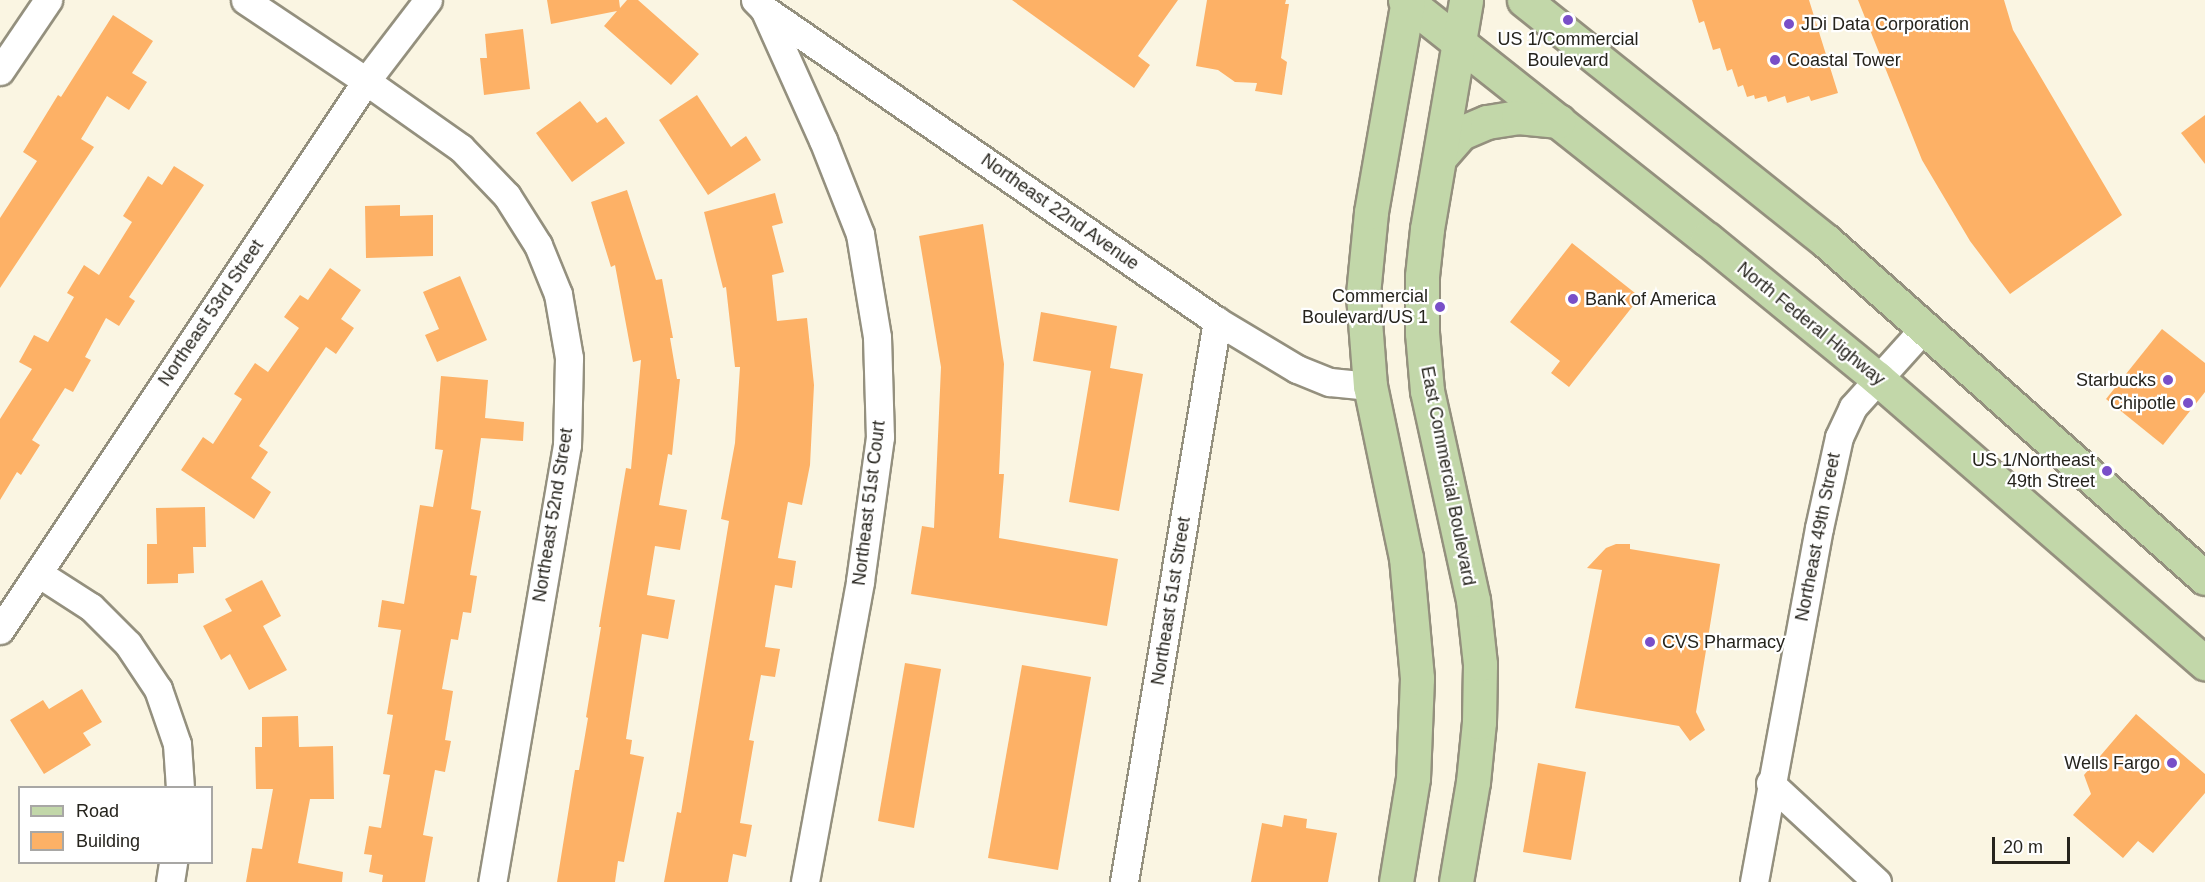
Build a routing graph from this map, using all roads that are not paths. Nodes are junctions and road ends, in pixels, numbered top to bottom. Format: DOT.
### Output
graph roads {
  1 [pos="48,0"];
  2 [pos="245,0"];
  3 [pos="428,0"];
  4 [pos="1467,0"];
  5 [pos="1524,0"];
  6 [pos="1407,1"];
  7 [pos="759,4"];
  8 [pos="1460,42"];
  9 [pos="0,71"];
  10 [pos="366,81"];
  11 [pos="1559,121"];
  12 [pos="1440,157"];
  13 [pos="1217,321"];
  14 [pos="1925,327"];
  15 [pos="1877,378"];
  16 [pos="1370,387"];
  17 [pos="38,573"];
  18 [pos="2205,578"];
  19 [pos="0,630"];
  20 [pos="2205,663"];
  21 [pos="1770,783"];
  22 [pos="180,786"];
  23 [pos="173,864"];
  24 [pos="170,882"];
  25 [pos="492,882"];
  26 [pos="806,882"];
  27 [pos="1124,882"];
  28 [pos="1396,882"];
  29 [pos="1456,882"];
  30 [pos="1754,882"];
  31 [pos="1877,882"];
  1 -- 9 [label="street"];
  2 -- 10 [label="street"];
  3 -- 10 [label="street, Northeast 53rd Street"];
  4 -- 8 [label="main road, East Commercial Boulevard"];
  5 -- 14 [label="main road"];
  6 -- 8 [label="main road, North Federal Highway"];
  6 -- 16 [label="main road"];
  7 -- 13 [label="street, Northeast 22nd Avenue"];
  7 -- 26 [label="street, Northeast 51st Court"];
  8 -- 11 [label="main road, North Federal Highway"];
  8 -- 12 [label="main road, East Commercial Boulevard"];
  10 -- 17 [label="street, Northeast 53rd Street"];
  10 -- 25 [label="street, Northeast 52nd Street"];
  11 -- 12 [label="main road"];
  11 -- 15 [label="main road, North Federal Highway"];
  12 -- 29 [label="main road, East Commercial Boulevard"];
  13 -- 16 [label="street, Northeast 22nd Avenue"];
  13 -- 27 [label="street, Northeast 51st Street"];
  14 -- 15 [label="street, Northeast 49th Street"];
  14 -- 18 [label="main road"];
  15 -- 20 [label="main road, North Federal Highway"];
  15 -- 21 [label="street, Northeast 49th Street"];
  16 -- 28 [label="main road"];
  17 -- 19 [label="street, Northeast 53rd Street"];
  17 -- 22 [label="street"];
  21 -- 30 [label="street, Northeast 49th Street"];
  21 -- 31 [label="street"];
  23 -- 24 [label="street"];
}
